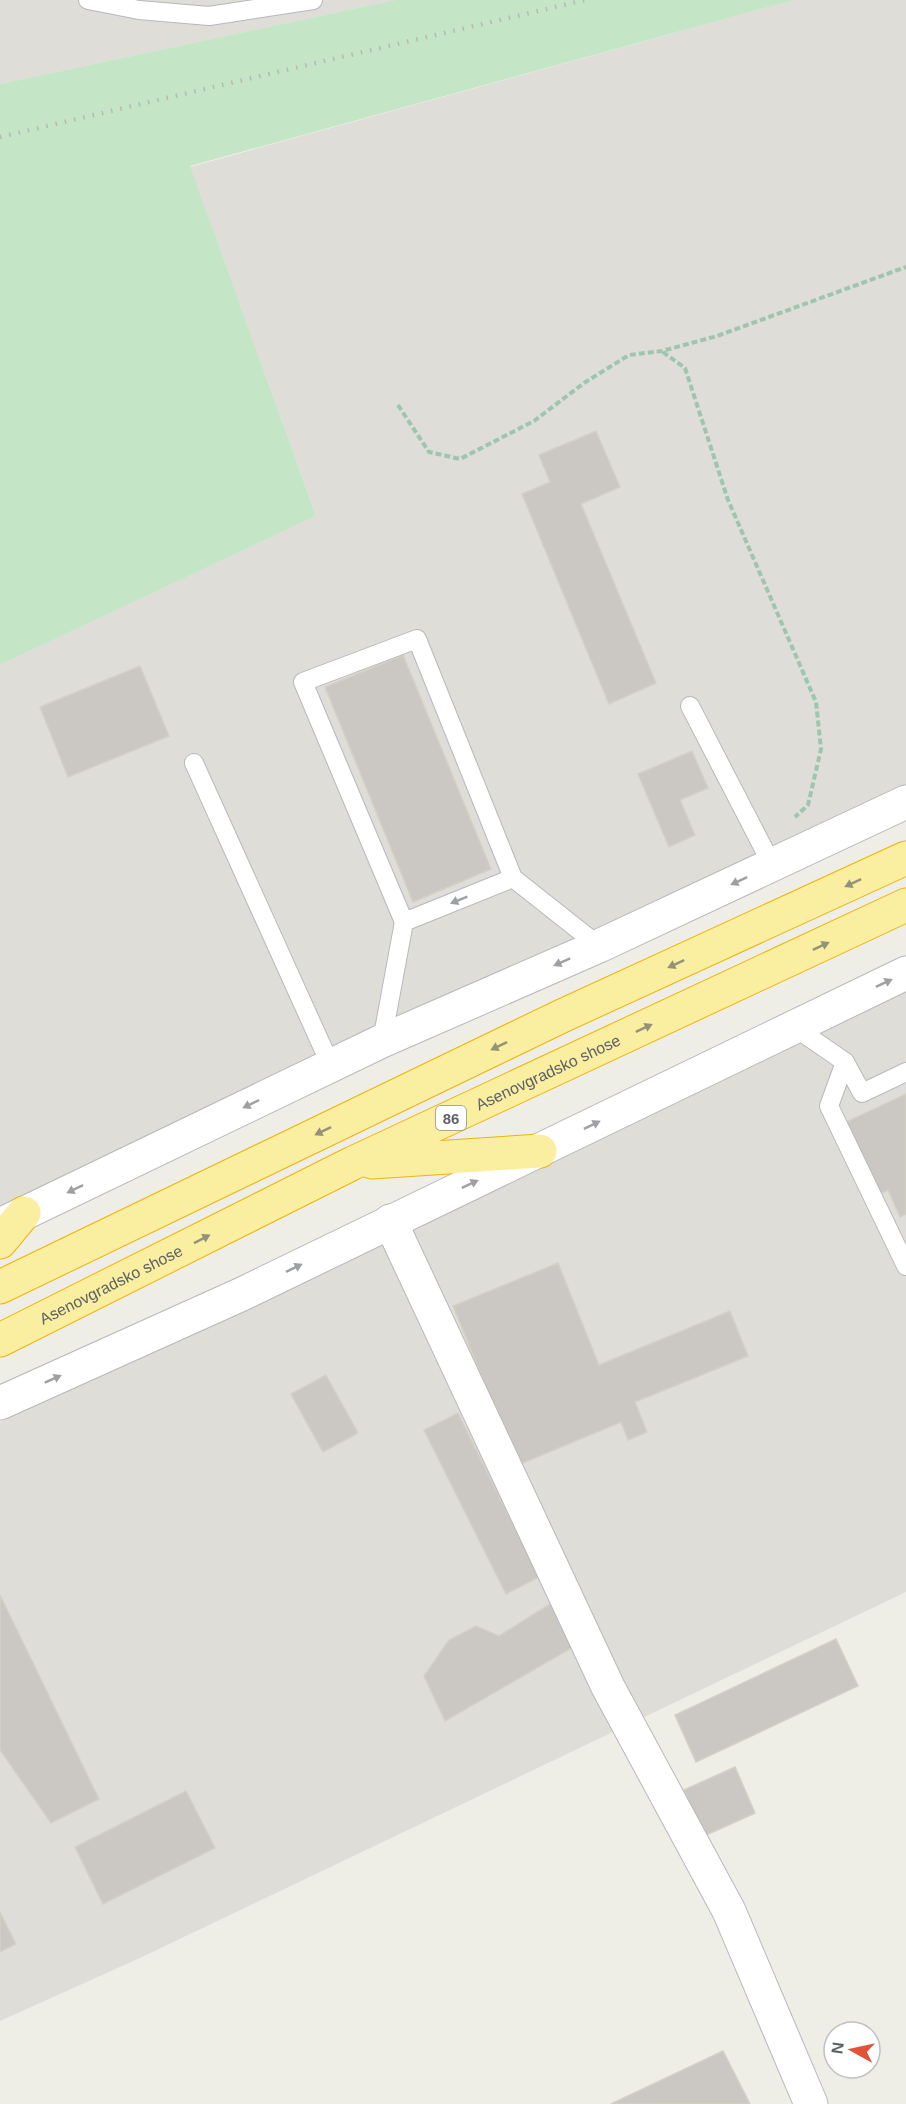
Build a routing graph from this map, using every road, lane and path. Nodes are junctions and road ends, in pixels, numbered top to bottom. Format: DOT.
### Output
graph roads {
  1 [pos="88,0"];
  2 [pos="313,0"];
  3 [pos="133,5"];
  4 [pos="906,267"];
  5 [pos="662,351"];
  6 [pos="398,405"];
  7 [pos="690,706"];
  8 [pos="194,763"];
  9 [pos="906,802"];
  10 [pos="767,856"];
  11 [pos="906,858"];
  12 [pos="513,878"];
  13 [pos="906,905"];
  14 [pos="405,922"];
  15 [pos="599,946"];
  16 [pos="906,973"];
  17 [pos="793,1026"];
  18 [pos="382,1041"];
  19 [pos="845,1062"];
  20 [pos="331,1066"];
  21 [pos="906,1072"];
  22 [pos="540,1150"];
  23 [pos="353,1163"];
  24 [pos="12,1219"];
  25 [pos="390,1221"];
  26 [pos="0,1242"];
  27 [pos="906,1266"];
  28 [pos="0,1287"];
  29 [pos="0,1340"];
  30 [pos="0,1403"];
  31 [pos="811,2104"];
  1 -- 3 [label="lane"];
  2 -- 3 [label="lane"];
  4 -- 5 [label="path"];
  5 -- 6 [label="path"];
  5 -- 10 [label="path"];
  7 -- 10 [label="lane"];
  8 -- 20 [label="lane"];
  9 -- 10 [label="street"];
  10 -- 15 [label="street, one-way"];
  11 -- 28 [label="highway, one-way"];
  12 -- 14 [label="lane, one-way"];
  12 -- 14 [label="lane"];
  12 -- 15 [label="lane"];
  23 -- 13 [label="highway, Asenovgradsko shose / 86, one-way"];
  14 -- 18 [label="lane"];
  15 -- 18 [label="street, one-way"];
  17 -- 16 [label="street, one-way"];
  17 -- 19 [label="lane"];
  22 -- 17 [label="street, one-way"];
  18 -- 20 [label="street"];
  19 -- 21 [label="lane"];
  19 -- 27 [label="lane"];
  20 -- 24 [label="street, one-way"];
  22 -- 23 [label="highway"];
  25 -- 22 [label="street, one-way"];
  29 -- 23 [label="highway, Asenovgradsko shose / 86, one-way"];
  24 -- 26 [label="highway"];
  30 -- 25 [label="street, one-way"];
  25 -- 31 [label="street"];
}
